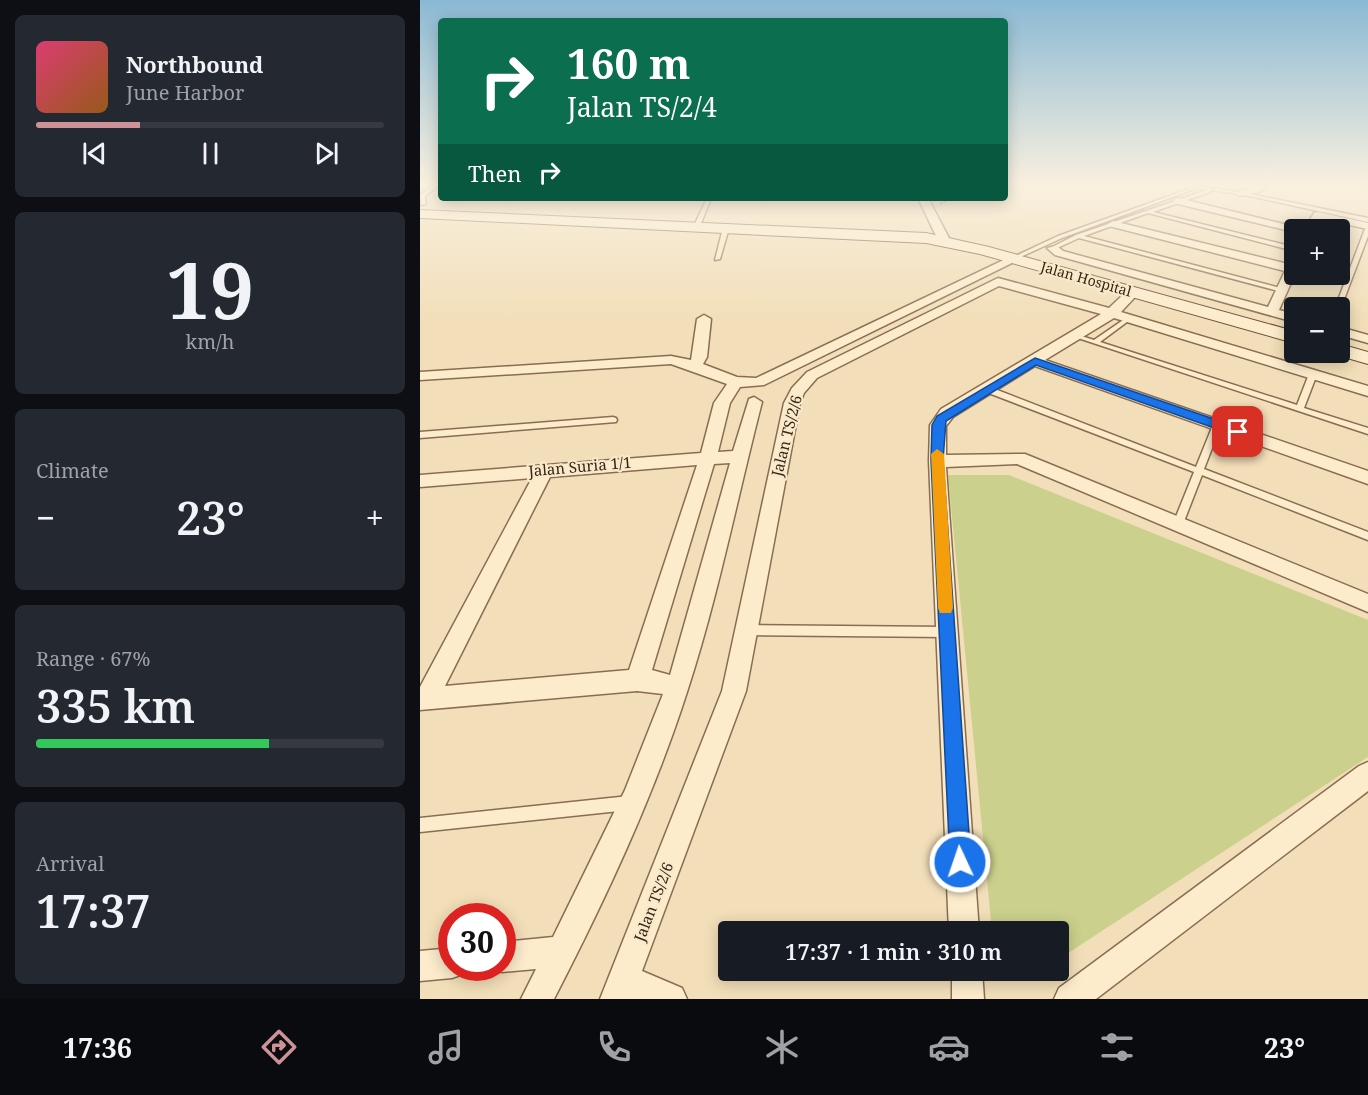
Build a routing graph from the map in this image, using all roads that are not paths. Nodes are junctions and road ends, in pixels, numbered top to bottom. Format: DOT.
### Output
graph roads {
  1 [pos="726,230"];
  2 [pos="758,230"];
  3 [pos="939,230"];
  4 [pos="1080,230"];
  5 [pos="1097,230"];
  6 [pos="1137,230"];
  7 [pos="1218,230"];
  8 [pos="1367,230"];
  9 [pos="1078,236"];
  10 [pos="945,242"];
  11 [pos="1284,246"];
  12 [pos="1053,248"];
  13 [pos="1014,258"];
  14 [pos="717,259"];
  15 [pos="1284,264"];
  16 [pos="1284,285"];
  17 [pos="1282,290"];
  18 [pos="1133,292"];
  19 [pos="1342,297"];
  20 [pos="1272,312"];
  21 [pos="1284,315"];
  22 [pos="1120,316"];
  23 [pos="704,319"];
  24 [pos="1350,334"];
  25 [pos="1284,335"];
  26 [pos="1075,336"];
  27 [pos="1368,339"];
  28 [pos="1096,342"];
  29 [pos="1350,353"];
  30 [pos="1368,358"];
  31 [pos="1035,361"];
  32 [pos="696,364"];
  33 [pos="1313,374"];
  34 [pos="420,376"];
  35 [pos="736,382"];
  36 [pos="989,390"];
  37 [pos="1368,391"];
  38 [pos="754,402"];
  39 [pos="1300,408"];
  40 [pos="613,420"];
  41 [pos="1217,425"];
  42 [pos="1368,431"];
  43 [pos="420,435"];
  44 [pos="739,456"];
  45 [pos="708,457"];
  46 [pos="937,460"];
  47 [pos="545,470"];
  48 [pos="1199,470"];
  49 [pos="1368,478"];
  50 [pos="420,481"];
  51 [pos="1178,524"];
  52 [pos="1368,536"];
  53 [pos="1368,603"];
  54 [pos="748,630"];
  55 [pos="947,632"];
  56 [pos="637,680"];
  57 [pos="677,689"];
  58 [pos="423,699"];
  59 [pos="1368,775"];
  60 [pos="633,802"];
  61 [pos="420,825"];
  62 [pos="963,921"];
  63 [pos="562,951"];
  64 [pos="516,956"];
  65 [pos="438,964"];
  66 [pos="420,966"];
  67 [pos="967,981"];
  68 [pos="620,989"];
  69 [pos="537,999"];
  70 [pos="671,999"];
  71 [pos="968,999"];
  72 [pos="1070,999"];
  1 -- 14 [label="lane"];
  2 -- 10 [label="street, Jalan Hospital"];
  3 -- 10 [label="street"];
  4 -- 13 [label="lane"];
  5 -- 9 [label="lane"];
  6 -- 15 [label="street"];
  7 -- 11 [label="lane"];
  8 -- 19 [label="lane"];
  9 -- 12 [label="lane"];
  9 -- 17 [label="lane"];
  10 -- 13 [label="street, Jalan Hospital"];
  12 -- 20 [label="street"];
  13 -- 18 [label="street, Jalan Hospital"];
  13 -- 35 [label="street"];
  16 -- 17 [label="street"];
  17 -- 20 [label="street"];
  18 -- 22 [label="street"];
  18 -- 25 [label="street, Jalan Hospital"];
  20 -- 21 [label="street"];
  22 -- 26 [label="street"];
  22 -- 28 [label="lane"];
  22 -- 33 [label="street, Jalan TS/2/6"];
  22 -- 54 [label="street, Jalan TS/2/6"];
  23 -- 32 [label="street"];
  24 -- 27 [label="street"];
  26 -- 28 [label="lane"];
  26 -- 31 [label="street"];
  28 -- 39 [label="lane"];
  29 -- 30 [label="street"];
  31 -- 36 [label="street"];
  31 -- 41 [label="street"];
  32 -- 34 [label="street"];
  32 -- 35 [label="street"];
  33 -- 37 [label="street, Jalan TS/2/6"];
  33 -- 39 [label="lane"];
  35 -- 45 [label="street"];
  36 -- 46 [label="street"];
  36 -- 48 [label="lane"];
  38 -- 44 [label="street"];
  39 -- 42 [label="lane"];
  40 -- 43 [label="lane"];
  41 -- 48 [label="lane"];
  41 -- 49 [label="street"];
  44 -- 45 [label="street, Jalan Suria 1/1"];
  44 -- 57 [label="street"];
  45 -- 47 [label="street, Jalan Suria 1/1"];
  45 -- 56 [label="street"];
  46 -- 51 [label="street"];
  46 -- 55 [label="street"];
  47 -- 50 [label="street, Jalan Suria 1/1"];
  47 -- 58 [label="street"];
  48 -- 51 [label="lane"];
  48 -- 52 [label="lane"];
  51 -- 53 [label="street"];
  54 -- 55 [label="lane"];
  54 -- 68 [label="street, Jalan TS/2/6"];
  55 -- 62 [label="street"];
  56 -- 57 [label="street"];
  56 -- 58 [label="street"];
  57 -- 60 [label="street"];
  59 -- 72 [label="street"];
  60 -- 61 [label="lane"];
  60 -- 63 [label="street"];
  63 -- 64 [label="street"];
  63 -- 69 [label="street"];
  65 -- 66 [label="street"];
  67 -- 71 [label="street"];
  68 -- 70 [label="street"];
}
